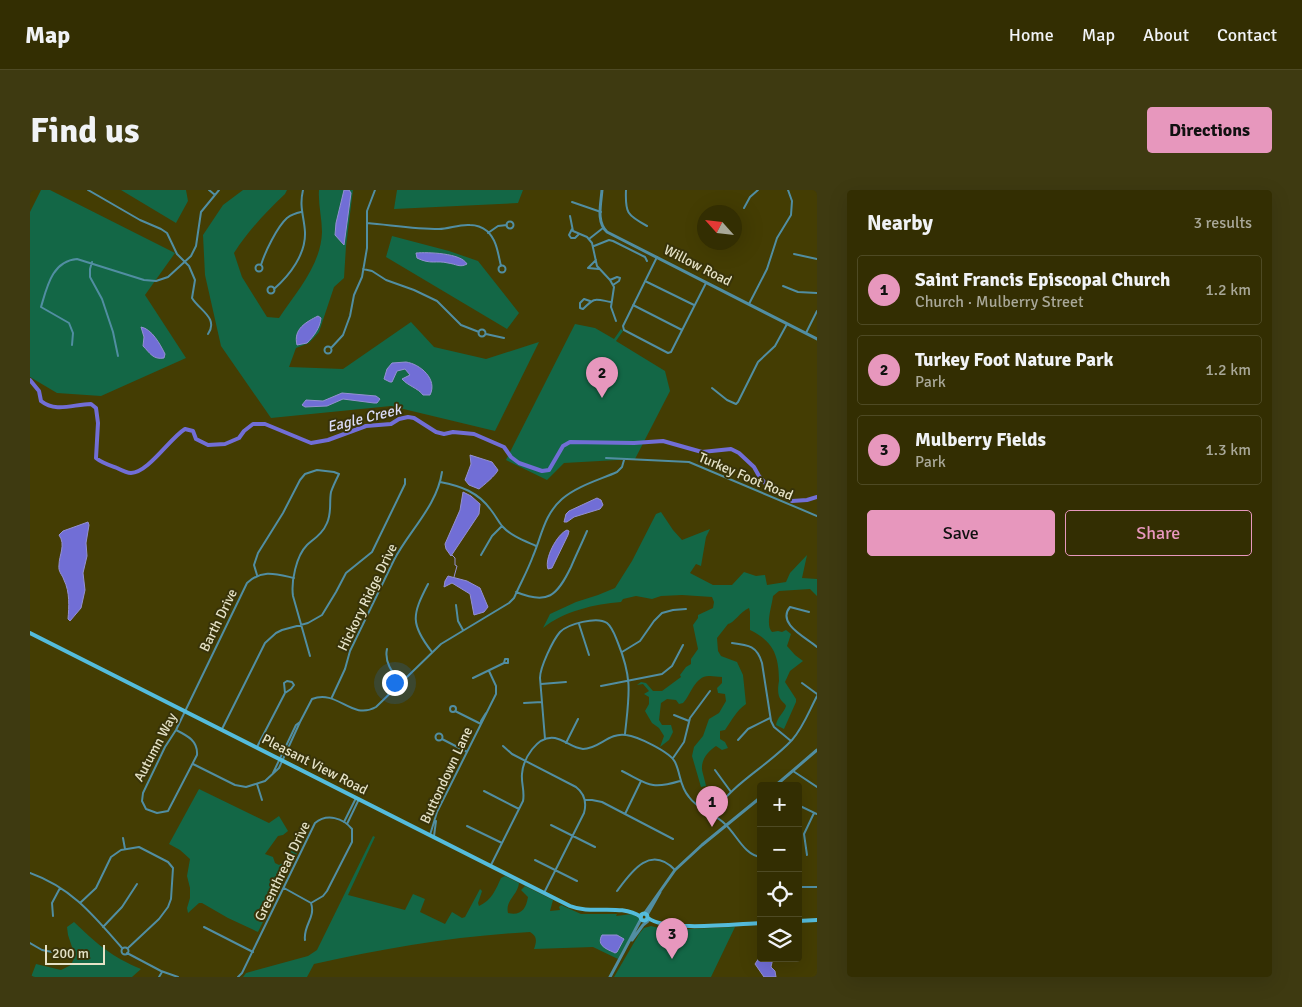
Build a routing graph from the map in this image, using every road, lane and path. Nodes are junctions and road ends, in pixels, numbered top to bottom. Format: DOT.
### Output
graph roads {
  1 [pos="88,190"];
  2 [pos="209,190"];
  3 [pos="219,190"];
  4 [pos="304,190"];
  5 [pos="375,190"];
  6 [pos="602,190"];
  7 [pos="626,190"];
  8 [pos="758,190"];
  9 [pos="788,190"];
  10 [pos="215,195"];
  11 [pos="572,202"];
  12 [pos="744,208"];
  13 [pos="301,212"];
  14 [pos="601,212"];
  15 [pos="570,216"];
  16 [pos="367,223"];
  17 [pos="507,225"];
  18 [pos="647,226"];
  19 [pos="603,228"];
  20 [pos="572,229"];
  21 [pos="488,233"];
  22 [pos="578,234"];
  23 [pos="589,239"];
  24 [pos="594,246"];
  25 [pos="794,254"];
  26 [pos="657,257"];
  27 [pos="596,260"];
  28 [pos="817,260"];
  29 [pos="647,261"];
  30 [pos="92,262"];
  31 [pos="185,262"];
  32 [pos="261,265"];
  33 [pos="501,266"];
  34 [pos="363,269"];
  35 [pos="599,269"];
  36 [pos="610,280"];
  37 [pos="645,281"];
  38 [pos="706,282"];
  39 [pos="612,285"];
  40 [pos="783,286"];
  41 [pos="274,289"];
  42 [pos="817,293"];
  43 [pos="590,301"];
  44 [pos="611,302"];
  45 [pos="749,304"];
  46 [pos="633,305"];
  47 [pos="694,305"];
  48 [pos="817,311"];
  49 [pos="616,321"];
  50 [pos="787,324"];
  51 [pos="683,330"];
  52 [pos="479,332"];
  53 [pos="806,333"];
  54 [pos="208,334"];
  55 [pos="486,334"];
  56 [pos="504,338"];
  57 [pos="817,339"];
  58 [pos="72,344"];
  59 [pos="331,348"];
  60 [pos="118,356"];
  61 [pos="712,388"];
  62 [pos="606,458"];
  63 [pos="624,460"];
  64 [pos="442,472"];
  65 [pos="405,478"];
  66 [pos="440,482"];
  67 [pos="817,516"];
  68 [pos="502,526"];
  69 [pos="587,531"];
  70 [pos="536,546"];
  71 [pos="482,555"];
  72 [pos="257,576"];
  73 [pos="294,578"];
  74 [pos="428,584"];
  75 [pos="516,592"];
  76 [pos="456,606"];
  77 [pos="686,609"];
  78 [pos="809,612"];
  79 [pos="301,624"];
  80 [pos="579,624"];
  81 [pos="463,630"];
  82 [pos="30,633"];
  83 [pos="732,643"];
  84 [pos="683,645"];
  85 [pos="817,646"];
  86 [pos="387,649"];
  87 [pos="432,652"];
  88 [pos="622,652"];
  89 [pos="589,655"];
  90 [pos="310,656"];
  91 [pos="504,663"];
  92 [pos="489,671"];
  93 [pos="472,678"];
  94 [pos="630,680"];
  95 [pos="566,682"];
  96 [pos="401,683"];
  97 [pos="802,683"];
  98 [pos="541,684"];
  99 [pos="601,686"];
  100 [pos="710,691"];
  101 [pos="285,692"];
  102 [pos="817,695"];
  103 [pos="332,697"];
  104 [pos="542,702"];
  105 [pos="524,703"];
  106 [pos="185,711"];
  107 [pos="455,711"];
  108 [pos="674,715"];
  109 [pos="770,718"];
  110 [pos="578,719"];
  111 [pos="689,721"];
  112 [pos="481,724"];
  113 [pos="222,729"];
  114 [pos="176,730"];
  115 [pos="625,734"];
  116 [pos="442,739"];
  117 [pos="545,739"];
  118 [pos="738,740"];
  119 [pos="791,741"];
  120 [pos="566,743"];
  121 [pos="503,746"];
  122 [pos="257,747"];
  123 [pos="817,750"];
  124 [pos="467,752"];
  125 [pos="672,758"];
  126 [pos="282,760"];
  127 [pos="526,762"];
  128 [pos="193,764"];
  129 [pos="715,770"];
  130 [pos="622,771"];
  131 [pos="793,771"];
  132 [pos="641,781"];
  133 [pos="680,781"];
  134 [pos="780,782"];
  135 [pos="258,784"];
  136 [pos="817,787"];
  137 [pos="484,792"];
  138 [pos="731,792"];
  139 [pos="358,798"];
  140 [pos="262,800"];
  141 [pos="585,800"];
  142 [pos="757,801"];
  143 [pos="802,807"];
  144 [pos="519,809"];
  145 [pos="625,814"];
  146 [pos="816,814"];
  147 [pos="712,815"];
  148 [pos="346,823"];
  149 [pos="551,825"];
  150 [pos="727,825"];
  151 [pos="467,826"];
  152 [pos="432,836"];
  153 [pos="572,836"];
  154 [pos="123,838"];
  155 [pos="674,838"];
  156 [pos="502,843"];
  157 [pos="595,847"];
  158 [pos="126,849"];
  159 [pos="807,855"];
  160 [pos="757,856"];
  161 [pos="535,860"];
  162 [pos="491,866"];
  163 [pos="556,870"];
  164 [pos="675,870"];
  165 [pos="30,873"];
  166 [pos="577,881"];
  167 [pos="137,884"];
  168 [pos="802,887"];
  169 [pos="817,887"];
  170 [pos="60,888"];
  171 [pos="284,888"];
  172 [pos="617,891"];
  173 [pos="544,893"];
  174 [pos="80,903"];
  175 [pos="311,903"];
  176 [pos="53,916"];
  177 [pos="645,918"];
  178 [pos="817,920"];
  179 [pos="802,921"];
  180 [pos="757,923"];
  181 [pos="103,927"];
  182 [pos="204,927"];
  183 [pos="305,940"];
  184 [pos="30,943"];
  185 [pos="122,948"];
  186 [pos="128,948"];
  187 [pos="625,951"];
  188 [pos="253,952"];
  189 [pos="57,953"];
  190 [pos="127,953"];
  191 [pos="162,972"];
  192 [pos="159,977"];
  193 [pos="178,977"];
  194 [pos="238,977"];
  195 [pos="610,977"];
  1 -- 31 [label="street"];
  2 -- 10 [label="street"];
  3 -- 10 [label="street"];
  4 -- 13 [label="street"];
  5 -- 16 [label="street"];
  6 -- 14 [label="street"];
  7 -- 18 [label="street"];
  8 -- 12 [label="street"];
  9 -- 45 [label="street"];
  10 -- 31 [label="street"];
  11 -- 14 [label="street"];
  13 -- 32 [label="street"];
  13 -- 41 [label="street"];
  14 -- 19 [label="street"];
  15 -- 20 [label="street"];
  16 -- 21 [label="street"];
  16 -- 34 [label="street"];
  17 -- 21 [label="street"];
  19 -- 23 [label="street"];
  19 -- 26 [label="street, Willow Road"];
  20 -- 22 [label="street"];
  20 -- 22 [label="street"];
  21 -- 33 [label="street"];
  22 -- 23 [label="street"];
  23 -- 24 [label="street"];
  24 -- 27 [label="street"];
  24 -- 29 [label="street"];
  25 -- 28 [label="street"];
  26 -- 37 [label="street"];
  26 -- 38 [label="street, Willow Road"];
  27 -- 35 [label="street"];
  27 -- 35 [label="street"];
  30 -- 31 [label="street"];
  30 -- 58 [label="street"];
  30 -- 60 [label="street"];
  31 -- 54 [label="street"];
  34 -- 52 [label="street"];
  34 -- 59 [label="street"];
  35 -- 36 [label="street"];
  36 -- 39 [label="street"];
  36 -- 39 [label="street"];
  37 -- 46 [label="street"];
  37 -- 47 [label="street"];
  38 -- 45 [label="street, Willow Road"];
  38 -- 47 [label="street"];
  39 -- 44 [label="street"];
  40 -- 42 [label="street"];
  43 -- 44 [label="street"];
  44 -- 49 [label="street"];
  45 -- 50 [label="street, Willow Road"];
  46 -- 51 [label="street"];
  46 -- 51 [label="street"];
  47 -- 51 [label="street"];
  48 -- 53 [label="street"];
  50 -- 53 [label="street, Willow Road"];
  50 -- 61 [label="street"];
  52 -- 55 [label="street"];
  52 -- 55 [label="street"];
  53 -- 57 [label="street, Willow Road"];
  55 -- 56 [label="street"];
  62 -- 63 [label="street, Turkey Foot Road"];
  63 -- 67 [label="street, Turkey Foot Road"];
  63 -- 70 [label="street"];
  64 -- 66 [label="street, Hickory Ridge Drive"];
  65 -- 79 [label="street"];
  66 -- 68 [label="street"];
  66 -- 103 [label="street, Hickory Ridge Drive"];
  68 -- 70 [label="street"];
  68 -- 71 [label="street"];
  69 -- 75 [label="street"];
  70 -- 75 [label="street"];
  72 -- 73 [label="street"];
  72 -- 73 [label="street"];
  72 -- 106 [label="street, Barth Drive"];
  73 -- 79 [label="street"];
  74 -- 87 [label="street"];
  75 -- 81 [label="street"];
  76 -- 81 [label="street"];
  77 -- 88 [label="street"];
  78 -- 85 [label="street"];
  79 -- 90 [label="street"];
  79 -- 113 [label="street"];
  80 -- 88 [label="street"];
  80 -- 89 [label="street"];
  80 -- 98 [label="street"];
  81 -- 87 [label="street"];
  82 -- 106 [label="main road, Pleasant View Road"];
  83 -- 109 [label="street"];
  84 -- 94 [label="street"];
  86 -- 96 [label="street"];
  87 -- 96 [label="street"];
  88 -- 94 [label="street"];
  91 -- 92 [label="street"];
  92 -- 93 [label="street"];
  92 -- 112 [label="street, Buttondown Lane"];
  94 -- 99 [label="street"];
  94 -- 115 [label="street"];
  95 -- 98 [label="street"];
  96 -- 103 [label="street"];
  97 -- 102 [label="street"];
  98 -- 104 [label="street"];
  100 -- 111 [label="street"];
  101 -- 101 [label="street"];
  101 -- 122 [label="street"];
  102 -- 119 [label="street"];
  103 -- 126 [label="street"];
  104 -- 105 [label="street"];
  104 -- 117 [label="street"];
  106 -- 113 [label="main road, Pleasant View Road"];
  106 -- 114 [label="street, Autumn Way"];
  107 -- 112 [label="street"];
  108 -- 111 [label="street"];
  109 -- 118 [label="street"];
  109 -- 119 [label="street"];
  110 -- 120 [label="street"];
  111 -- 125 [label="street"];
  112 -- 124 [label="street, Buttondown Lane"];
  113 -- 122 [label="main road, Pleasant View Road"];
  114 -- 128 [label="street"];
  114 -- 128 [label="street, Autumn Way"];
  115 -- 120 [label="street"];
  115 -- 125 [label="street"];
  116 -- 124 [label="street"];
  117 -- 120 [label="street"];
  117 -- 127 [label="street"];
  119 -- 138 [label="street"];
  121 -- 127 [label="street"];
  122 -- 126 [label="main road, Pleasant View Road"];
  123 -- 131 [label="street"];
  124 -- 152 [label="street, Buttondown Lane"];
  125 -- 133 [label="street"];
  126 -- 135 [label="street"];
  126 -- 139 [label="main road, Pleasant View Road"];
  127 -- 141 [label="street"];
  127 -- 144 [label="street"];
  128 -- 135 [label="street"];
  129 -- 138 [label="street"];
  130 -- 132 [label="street"];
  131 -- 134 [label="street"];
  131 -- 136 [label="street"];
  132 -- 133 [label="street"];
  132 -- 145 [label="street"];
  133 -- 147 [label="street"];
  135 -- 140 [label="street"];
  137 -- 144 [label="street"];
  138 -- 147 [label="street"];
  139 -- 148 [label="street"];
  139 -- 152 [label="main road, Pleasant View Road"];
  141 -- 145 [label="street"];
  141 -- 153 [label="street"];
  142 -- 150 [label="street"];
  143 -- 146 [label="street"];
  144 -- 156 [label="street"];
  145 -- 155 [label="street"];
  146 -- 159 [label="street"];
  147 -- 150 [label="street"];
  148 -- 171 [label="street, Greenthread Drive"];
  148 -- 175 [label="street"];
  149 -- 153 [label="street"];
  150 -- 160 [label="street"];
  150 -- 164 [label="street"];
  151 -- 156 [label="street"];
  152 -- 162 [label="main road, Pleasant View Road"];
  153 -- 157 [label="street"];
  153 -- 163 [label="street"];
  154 -- 158 [label="street"];
  156 -- 162 [label="street"];
  158 -- 174 [label="street"];
  158 -- 186 [label="street"];
  161 -- 163 [label="street"];
  162 -- 173 [label="main road, Pleasant View Road"];
  163 -- 166 [label="street"];
  163 -- 173 [label="street"];
  164 -- 172 [label="street"];
  164 -- 177 [label="street"];
  165 -- 170 [label="street"];
  167 -- 181 [label="street"];
  168 -- 169 [label="street"];
  170 -- 174 [label="street"];
  170 -- 176 [label="street"];
  171 -- 175 [label="street"];
  171 -- 188 [label="street, Greenthread Drive"];
  173 -- 177 [label="main road, Pleasant View Road"];
  174 -- 181 [label="street"];
  175 -- 183 [label="street"];
  177 -- 180 [label="main road, Pleasant View Road"];
  177 -- 187 [label="street"];
  177 -- 187 [label="street"];
  178 -- 179 [label="main road"];
  181 -- 185 [label="street"];
  182 -- 188 [label="street"];
  184 -- 189 [label="street"];
  185 -- 186 [label="street"];
  185 -- 190 [label="street"];
  186 -- 190 [label="street"];
  187 -- 195 [label="street"];
  188 -- 194 [label="street, Greenthread Drive"];
  190 -- 191 [label="street"];
  191 -- 192 [label="street"];
  191 -- 193 [label="street"];
}
